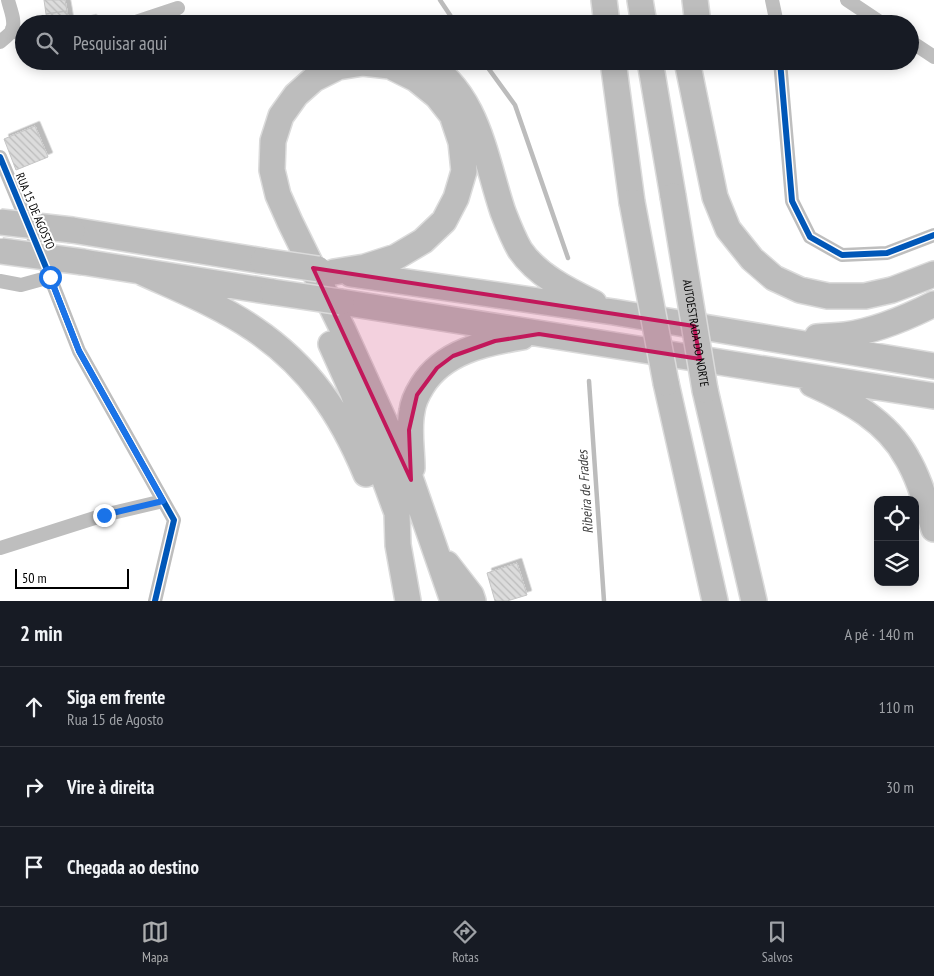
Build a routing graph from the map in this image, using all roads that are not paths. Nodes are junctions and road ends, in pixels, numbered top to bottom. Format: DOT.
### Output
graph roads {
  1 [pos="8,0"];
  2 [pos="604,0"];
  3 [pos="640,0"];
  4 [pos="677,0"];
  5 [pos="695,0"];
  6 [pos="772,0"];
  7 [pos="847,0"];
  8 [pos="178,8"];
  9 [pos="157,15"];
  10 [pos="606,15"];
  11 [pos="642,15"];
  12 [pos="680,15"];
  13 [pos="697,15"];
  14 [pos="775,15"];
  15 [pos="870,15"];
  16 [pos="15,25"];
  17 [pos="15,34"];
  18 [pos="0,42"];
  19 [pos="919,47"];
  20 [pos="934,57"];
  21 [pos="300,70"];
  22 [pos="332,70"];
  23 [pos="398,70"];
  24 [pos="435,70"];
  25 [pos="614,70"];
  26 [pos="652,70"];
  27 [pos="689,70"];
  28 [pos="703,70"];
  29 [pos="781,70"];
  30 [pos="706,154"];
  31 [pos="0,157"];
  32 [pos="0,222"];
  33 [pos="934,236"];
  34 [pos="0,251"];
  35 [pos="326,270"];
  36 [pos="139,271"];
  37 [pos="934,274"];
  38 [pos="50,277"];
  39 [pos="0,282"];
  40 [pos="934,304"];
  41 [pos="614,312"];
  42 [pos="539,334"];
  43 [pos="763,337"];
  44 [pos="934,366"];
  45 [pos="782,371"];
  46 [pos="934,396"];
  47 [pos="411,480"];
  48 [pos="163,501"];
  49 [pos="934,529"];
  50 [pos="398,545"];
  51 [pos="0,548"];
  52 [pos="436,550"];
  53 [pos="402,572"];
  54 [pos="714,599"];
  55 [pos="155,601"];
  56 [pos="397,601"];
  57 [pos="408,601"];
  58 [pos="422,601"];
  59 [pos="437,601"];
  60 [pos="453,601"];
  61 [pos="473,601"];
  62 [pos="754,601"];
  1 -- 16 [label="street"];
  2 -- 10 [label="highway"];
  3 -- 11 [label="highway"];
  4 -- 12 [label="highway"];
  5 -- 13 [label="highway"];
  6 -- 14 [label="street"];
  7 -- 15 [label="street"];
  8 -- 9 [label="street"];
  17 -- 18 [label="street"];
  19 -- 20 [label="street"];
  21 -- 50 [label="highway"];
  22 -- 47 [label="highway"];
  23 -- 35 [label="highway"];
  24 -- 41 [label="highway"];
  25 -- 54 [label="highway, bridge"];
  26 -- 62 [label="highway, AUTOESTRADA DO NORTE, bridge"];
  27 -- 30 [label="highway"];
  28 -- 30 [label="highway"];
  29 -- 33 [label="street"];
  30 -- 37 [label="highway"];
  31 -- 38 [label="street, RUA 15 DE AGOSTO"];
  32 -- 35 [label="highway, bridge"];
  34 -- 36 [label="highway, bridge"];
  35 -- 41 [label="highway"];
  36 -- 42 [label="highway, bridge"];
  36 -- 50 [label="highway"];
  38 -- 39 [label="street"];
  38 -- 48 [label="street, RUA 15 DE AGOSTO"];
  40 -- 43 [label="highway"];
  41 -- 43 [label="highway"];
  42 -- 45 [label="highway"];
  42 -- 47 [label="highway"];
  43 -- 44 [label="highway"];
  45 -- 46 [label="highway"];
  45 -- 49 [label="highway"];
  47 -- 52 [label="highway"];
  48 -- 51 [label="street"];
  48 -- 55 [label="street, RUA 15 DE AGOSTO"];
  50 -- 53 [label="highway"];
  52 -- 59 [label="highway"];
  52 -- 60 [label="highway"];
  52 -- 61 [label="highway"];
  53 -- 56 [label="highway"];
  53 -- 57 [label="highway"];
  53 -- 58 [label="highway"];
}
